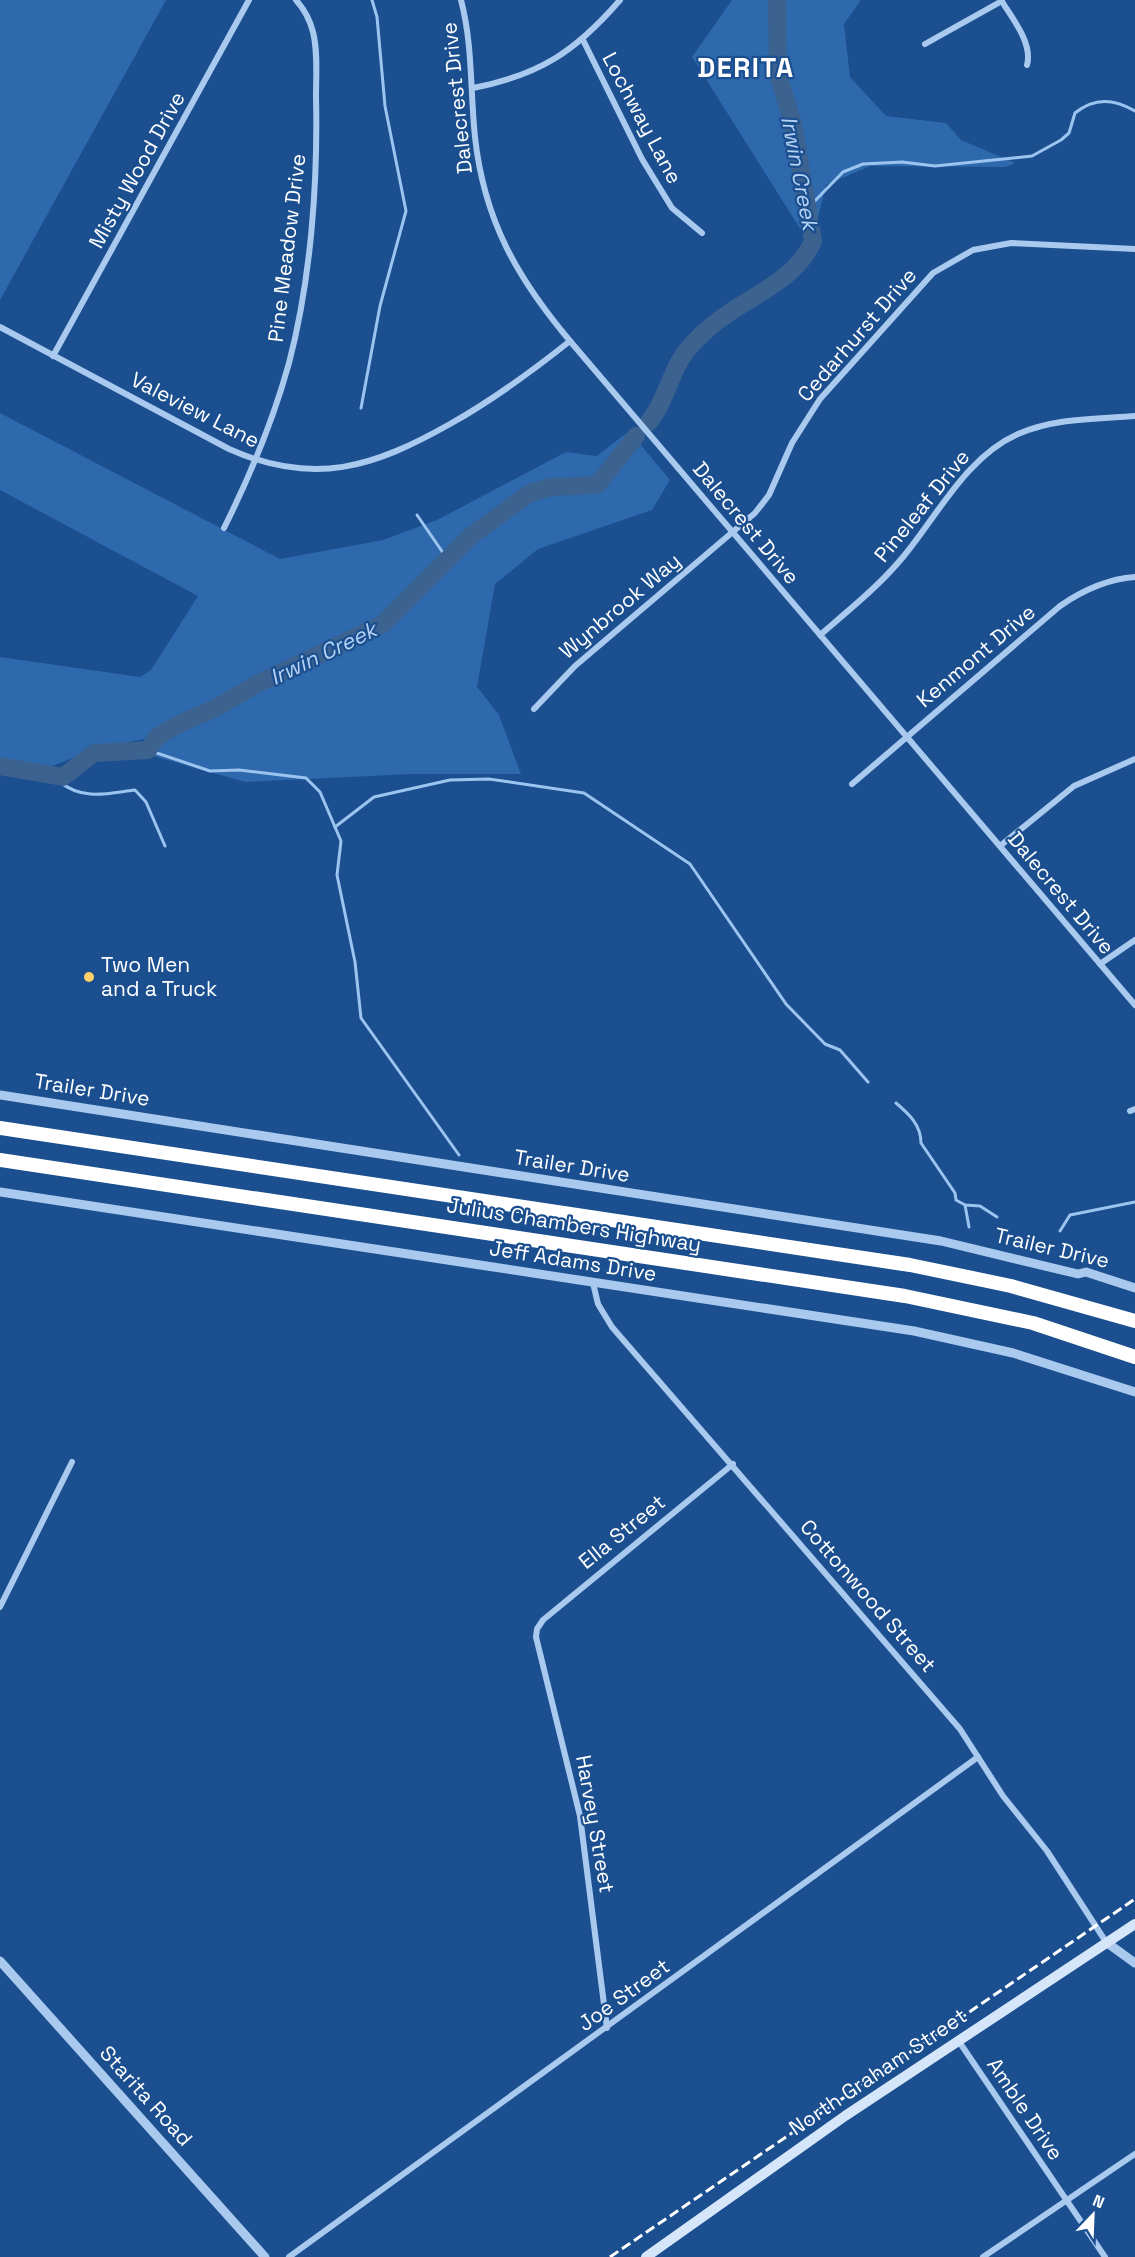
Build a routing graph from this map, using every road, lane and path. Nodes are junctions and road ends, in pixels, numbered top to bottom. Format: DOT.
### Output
graph roads {
  1 [pos="249,0"];
  2 [pos="296,0"];
  3 [pos="461,0"];
  4 [pos="620,0"];
  5 [pos="1001,0"];
  6 [pos="583,40"];
  7 [pos="925,44"];
  8 [pos="1027,64"];
  9 [pos="473,88"];
  10 [pos="702,233"];
  11 [pos="1135,249"];
  12 [pos="0,327"];
  13 [pos="570,341"];
  14 [pos="53,356"];
  15 [pos="1135,416"];
  16 [pos="256,460"];
  17 [pos="224,528"];
  18 [pos="733,533"];
  19 [pos="1135,577"];
  20 [pos="820,635"];
  21 [pos="534,709"];
  22 [pos="907,737"];
  23 [pos="1135,759"];
  24 [pos="852,784"];
  25 [pos="1000,846"];
  26 [pos="1135,940"];
  27 [pos="1100,964"];
  28 [pos="1135,1005"];
  29 [pos="0,1095"];
  30 [pos="0,1128"];
  31 [pos="0,1160"];
  32 [pos="0,1192"];
  33 [pos="593,1283"];
  34 [pos="1135,1288"];
  35 [pos="1135,1321"];
  36 [pos="1135,1357"];
  37 [pos="1135,1392"];
  38 [pos="72,1462"];
  39 [pos="733,1464"];
  40 [pos="0,1607"];
  41 [pos="537,1629"];
  42 [pos="978,1758"];
  43 [pos="1135,1924"];
  44 [pos="1106,1942"];
  45 [pos="0,1961"];
  46 [pos="1135,1963"];
  47 [pos="607,2028"];
  48 [pos="958,2040"];
  49 [pos="1135,2154"];
  50 [pos="1067,2200"];
  51 [pos="265,2257"];
  52 [pos="288,2257"];
  53 [pos="646,2257"];
  54 [pos="983,2257"];
  55 [pos="1105,2257"];
  1 -- 14 [label="street, Misty Wood Drive"];
  2 -- 16 [label="street, Pine Meadow Drive"];
  3 -- 9 [label="street, Dalecrest Drive"];
  4 -- 6 [label="street"];
  5 -- 7 [label="street"];
  5 -- 8 [label="street"];
  6 -- 9 [label="street"];
  6 -- 10 [label="street, Lochway Lane"];
  9 -- 13 [label="street, Dalecrest Drive"];
  11 -- 18 [label="street, Cedarhurst Drive"];
  12 -- 14 [label="street, Valeview Lane"];
  13 -- 16 [label="street, Valeview Lane"];
  13 -- 18 [label="street, Dalecrest Drive"];
  14 -- 16 [label="street, Valeview Lane"];
  15 -- 20 [label="street, Pineleaf Drive"];
  16 -- 17 [label="street, Pine Meadow Drive"];
  18 -- 20 [label="street, Dalecrest Drive"];
  18 -- 21 [label="street, Wynbrook Way"];
  19 -- 22 [label="street, Kenmont Drive"];
  20 -- 22 [label="street, Dalecrest Drive"];
  22 -- 24 [label="street, Kenmont Drive"];
  22 -- 25 [label="street, Dalecrest Drive"];
  23 -- 25 [label="street"];
  25 -- 27 [label="street, Dalecrest Drive"];
  26 -- 27 [label="street"];
  27 -- 28 [label="street, Dalecrest Drive"];
  29 -- 34 [label="street, Trailer Drive"];
  30 -- 35 [label="highway, Julius Chambers Highway"];
  31 -- 36 [label="highway, Julius Chambers Highway"];
  32 -- 33 [label="street, Jeff Adams Drive"];
  33 -- 37 [label="street, Jeff Adams Drive"];
  33 -- 39 [label="street, Cottonwood Street"];
  38 -- 40 [label="street"];
  39 -- 41 [label="street, Ella Street"];
  39 -- 42 [label="street, Cottonwood Street"];
  41 -- 47 [label="street, Harvey Street"];
  42 -- 44 [label="street, Cottonwood Street"];
  42 -- 47 [label="street, Joe Street"];
  43 -- 44 [label="main road, North Graham Street"];
  44 -- 46 [label="street"];
  44 -- 48 [label="main road, North Graham Street"];
  45 -- 51 [label="street, Starita Road"];
  47 -- 52 [label="street, Joe Street"];
  48 -- 50 [label="street, Amble Drive"];
  48 -- 53 [label="main road, North Graham Street"];
  49 -- 50 [label="street"];
  50 -- 54 [label="street"];
  50 -- 55 [label="street, Amble Drive"];
}
